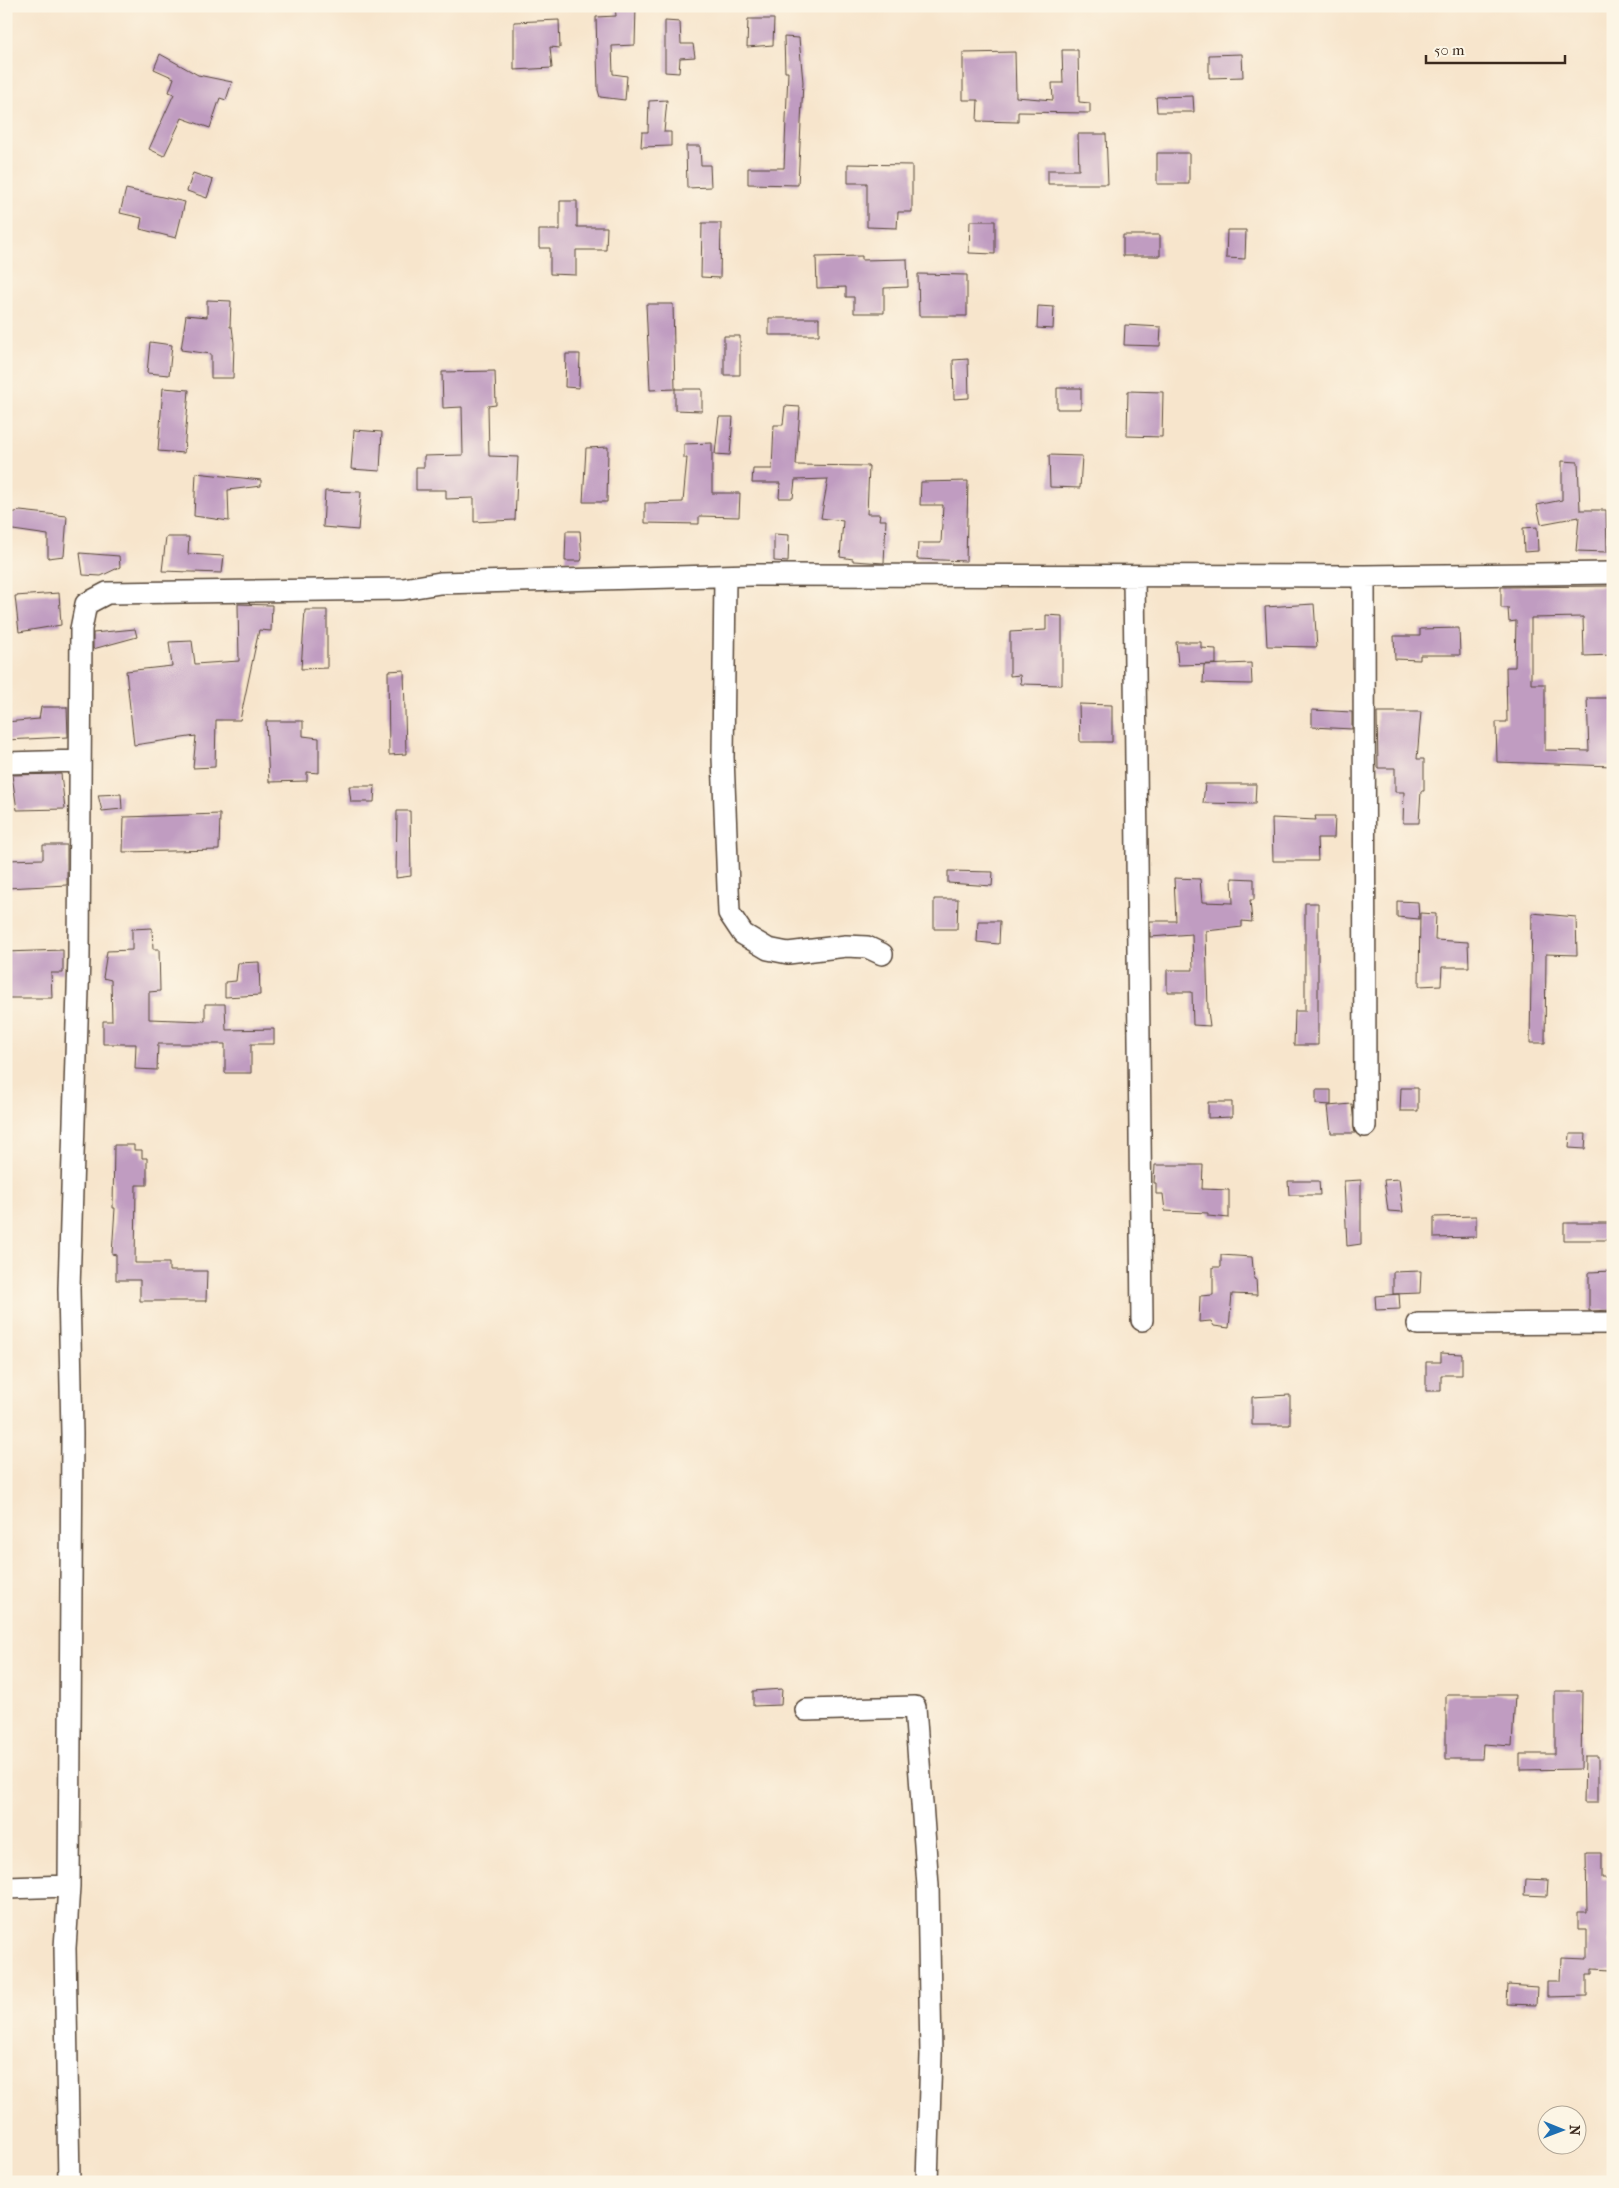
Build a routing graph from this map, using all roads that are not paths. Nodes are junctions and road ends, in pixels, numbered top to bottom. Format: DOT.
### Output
graph roads {
  1 [pos="1613,573"];
  2 [pos="725,576"];
  3 [pos="1134,576"];
  4 [pos="1364,576"];
  5 [pos="80,761"];
  6 [pos="6,763"];
  7 [pos="882,954"];
  8 [pos="1365,1126"];
  9 [pos="1142,1320"];
  10 [pos="1613,1323"];
  11 [pos="1418,1324"];
  12 [pos="806,1710"];
  13 [pos="69,1886"];
  14 [pos="6,1888"];
  15 [pos="70,2182"];
  16 [pos="927,2182"];
  1 -- 4 [label="street"];
  2 -- 3 [label="street"];
  2 -- 5 [label="street"];
  2 -- 7 [label="street"];
  3 -- 4 [label="street"];
  3 -- 9 [label="street"];
  4 -- 8 [label="street"];
  5 -- 6 [label="street"];
  5 -- 13 [label="street"];
  10 -- 11 [label="street"];
  12 -- 16 [label="street"];
  13 -- 14 [label="street"];
  13 -- 15 [label="street"];
}
